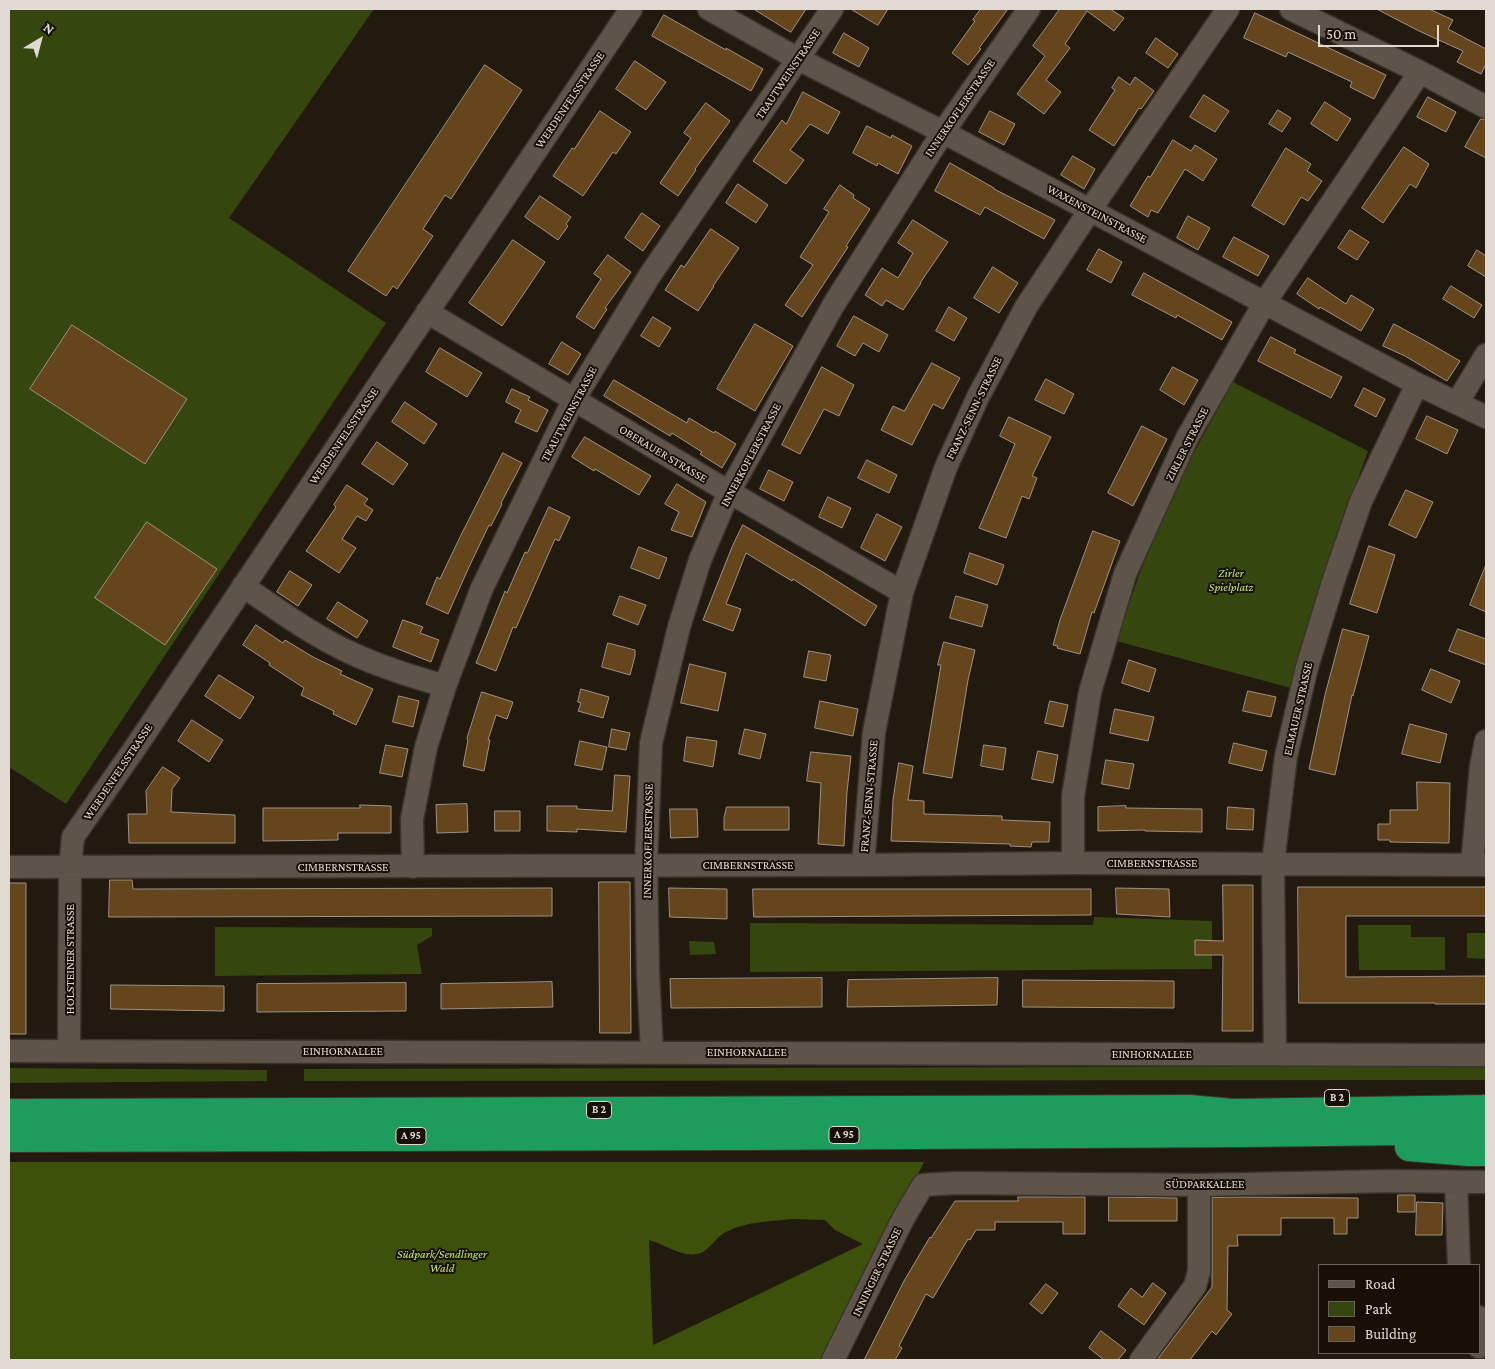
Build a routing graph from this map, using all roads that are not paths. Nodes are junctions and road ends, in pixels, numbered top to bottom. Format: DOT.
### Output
graph roads {
  1 [pos="631,9"];
  2 [pos="709,9"];
  3 [pos="832,9"];
  4 [pos="1029,9"];
  5 [pos="1228,9"];
  6 [pos="1291,9"];
  7 [pos="798,59"];
  8 [pos="1420,72"];
  9 [pos="1486,107"];
  10 [pos="943,132"];
  11 [pos="1090,210"];
  12 [pos="1265,302"];
  13 [pos="427,312"];
  14 [pos="1486,355"];
  15 [pos="1417,384"];
  16 [pos="573,401"];
  17 [pos="1457,403"];
  18 [pos="1486,417"];
  19 [pos="729,492"];
  20 [pos="243,586"];
  21 [pos="902,592"];
  22 [pos="445,686"];
  23 [pos="1486,741"];
  24 [pos="1073,863"];
  25 [pos="1272,863"];
  26 [pos="646,865"];
  27 [pos="863,865"];
  28 [pos="1479,865"];
  29 [pos="413,866"];
  30 [pos="9,867"];
  31 [pos="70,868"];
  32 [pos="9,1051"];
  33 [pos="69,1051"];
  34 [pos="652,1052"];
  35 [pos="1275,1054"];
  36 [pos="1486,1055"];
  37 [pos="1486,1093"];
  38 [pos="1189,1109"];
  39 [pos="1486,1110"];
  40 [pos="9,1113"];
  41 [pos="1486,1130"];
  42 [pos="1244,1133"];
  43 [pos="9,1138"];
  44 [pos="1486,1152"];
  45 [pos="1456,1182"];
  46 [pos="1486,1182"];
  47 [pos="923,1185"];
  48 [pos="1199,1185"];
  49 [pos="1459,1264"];
  50 [pos="833,1360"];
  51 [pos="1141,1360"];
  1 -- 13 [label="street, WERDENFELSSTRASSE"];
  2 -- 7 [label="street, WAXENSTEINSTRASSE"];
  3 -- 7 [label="street, TRAUTWEINSTRASSE"];
  4 -- 10 [label="street, INNERKOFLERSTRASSE"];
  5 -- 11 [label="street, FRANZ-SENN-STRASSE"];
  6 -- 8 [label="street"];
  7 -- 10 [label="street, WAXENSTEINSTRASSE"];
  7 -- 16 [label="street, TRAUTWEINSTRASSE"];
  8 -- 9 [label="street"];
  8 -- 12 [label="street, ZIRLER STRASSE"];
  10 -- 11 [label="street, WAXENSTEINSTRASSE"];
  10 -- 19 [label="street, INNERKOFLERSTRASSE"];
  11 -- 12 [label="street, WAXENSTEINSTRASSE"];
  11 -- 21 [label="street, FRANZ-SENN-STRASSE"];
  12 -- 15 [label="street, WAXENSTEINSTRASSE"];
  12 -- 24 [label="street, ZIRLER STRASSE"];
  13 -- 16 [label="street, OBERAUER STRASSE"];
  13 -- 20 [label="street, WERDENFELSSTRASSE"];
  14 -- 17 [label="street"];
  15 -- 17 [label="street, WAXENSTEINSTRASSE"];
  15 -- 25 [label="street, ELMAUER STRASSE"];
  16 -- 19 [label="street, OBERAUER STRASSE"];
  16 -- 22 [label="street, TRAUTWEINSTRASSE"];
  17 -- 18 [label="street, WAXENSTEINSTRASSE"];
  19 -- 21 [label="street, OBERAUER STRASSE"];
  19 -- 26 [label="street, INNERKOFLERSTRASSE"];
  20 -- 22 [label="street"];
  20 -- 31 [label="street, WERDENFELSSTRASSE"];
  21 -- 27 [label="street, FRANZ-SENN-STRASSE"];
  22 -- 29 [label="street, TRAUTWEINSTRASSE"];
  23 -- 28 [label="street"];
  24 -- 25 [label="street, CIMBERNSTRASSE"];
  24 -- 27 [label="street, CIMBERNSTRASSE"];
  25 -- 28 [label="street, CIMBERNSTRASSE"];
  25 -- 35 [label="street, ELMAUER STRASSE"];
  26 -- 27 [label="street, CIMBERNSTRASSE"];
  26 -- 29 [label="street, CIMBERNSTRASSE"];
  26 -- 34 [label="street, INNERKOFLERSTRASSE"];
  29 -- 31 [label="street, CIMBERNSTRASSE"];
  30 -- 31 [label="street, CIMBERNSTRASSE"];
  31 -- 33 [label="street, HOLSTEINER STRASSE"];
  32 -- 33 [label="street, EINHORNALLEE"];
  33 -- 34 [label="street, EINHORNALLEE"];
  34 -- 35 [label="street, EINHORNALLEE"];
  35 -- 36 [label="street, EINHORNALLEE"];
  37 -- 38 [label="highway, B 2"];
  38 -- 39 [label="highway"];
  38 -- 40 [label="highway, B 2"];
  41 -- 42 [label="highway"];
  42 -- 43 [label="highway, A 95"];
  42 -- 44 [label="highway"];
  45 -- 46 [label="street, SÜDPARKALLEE"];
  45 -- 48 [label="street, SÜDPARKALLEE"];
  45 -- 49 [label="street"];
  47 -- 48 [label="street, SÜDPARKALLEE"];
  47 -- 50 [label="street, INNINGER STRASSE"];
  48 -- 51 [label="street"];
}
